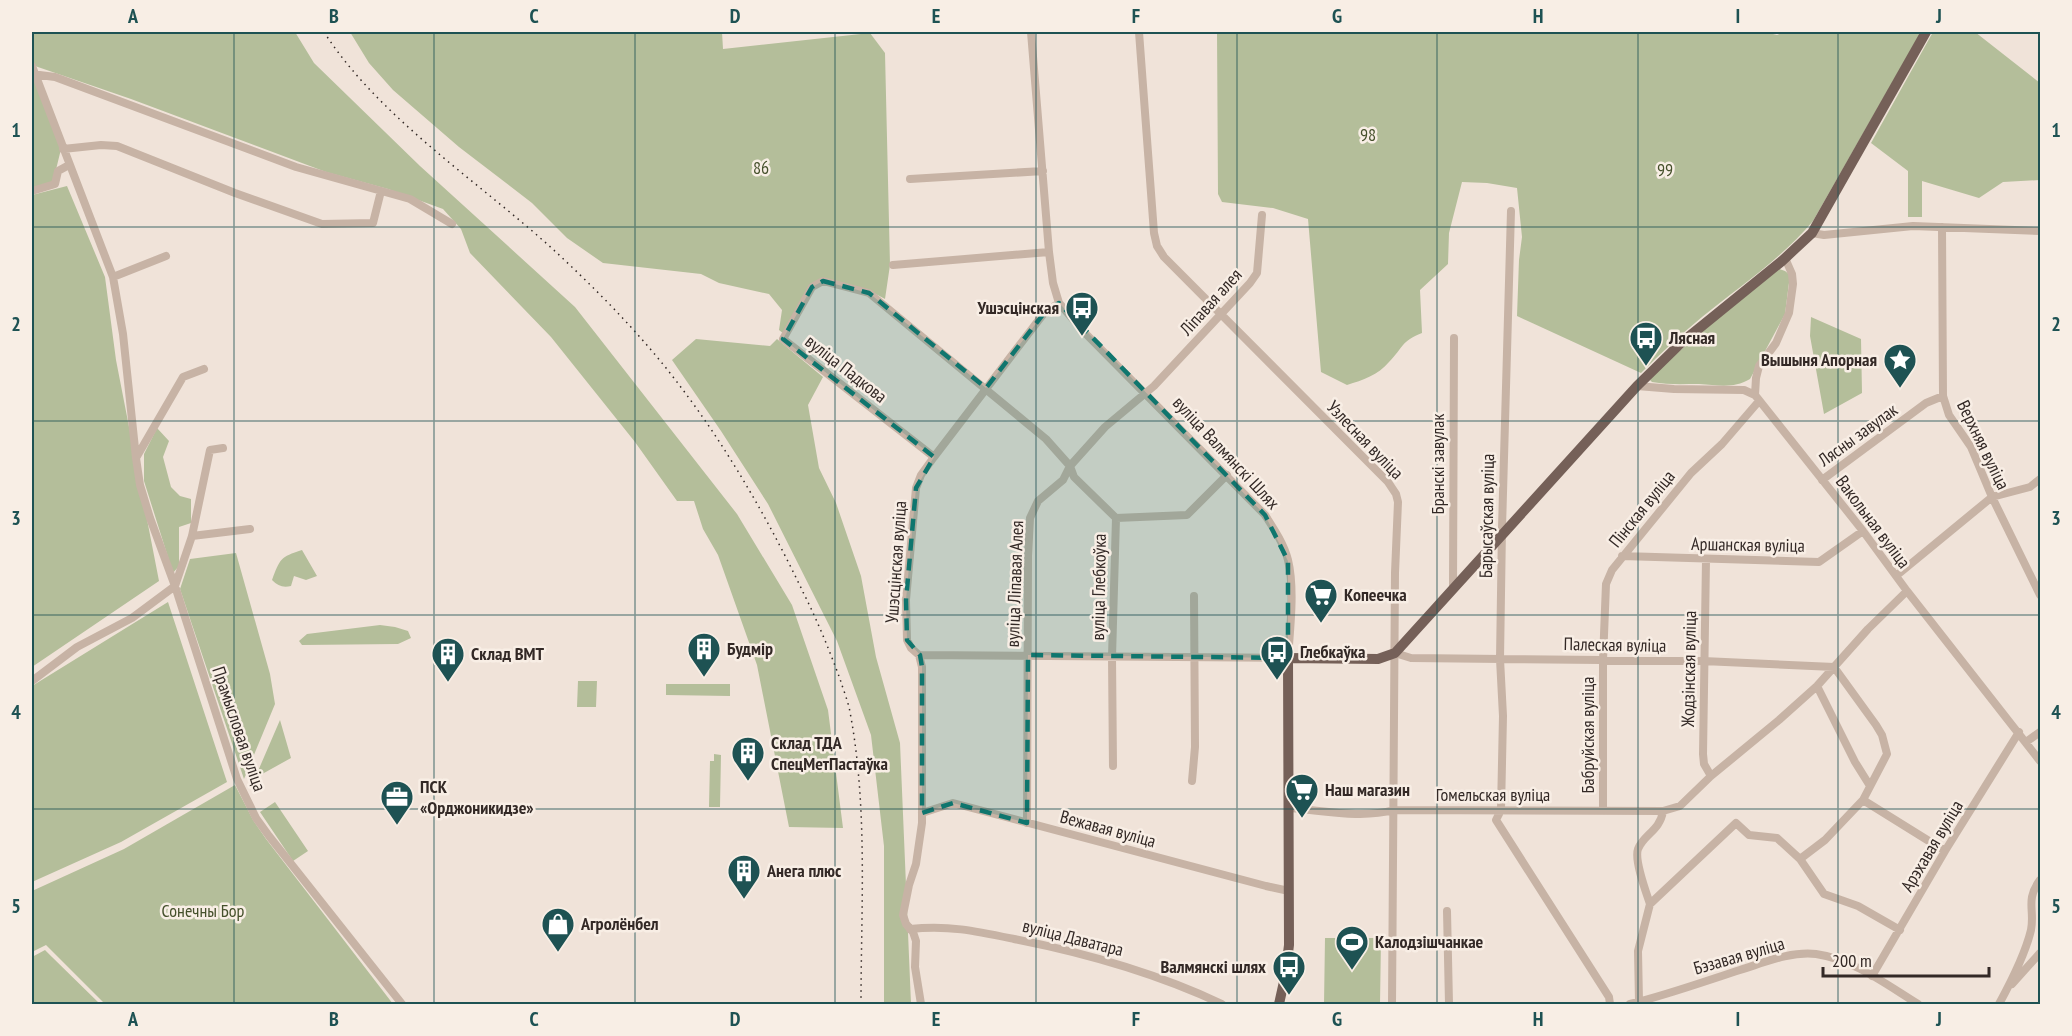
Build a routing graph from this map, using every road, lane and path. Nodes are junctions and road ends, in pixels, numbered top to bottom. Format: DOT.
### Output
graph roads {
  1 [pos="1032,32"];
  2 [pos="1139,32"];
  3 [pos="1926,32"];
  4 [pos="32,71"];
  5 [pos="63,149"];
  6 [pos="69,165"];
  7 [pos="1043,171"];
  8 [pos="910,179"];
  9 [pos="32,191"];
  10 [pos="381,191"];
  11 [pos="1511,212"];
  12 [pos="1262,215"];
  13 [pos="452,224"];
  14 [pos="1942,227"];
  15 [pos="2040,231"];
  16 [pos="1812,233"];
  17 [pos="1049,252"];
  18 [pos="166,256"];
  19 [pos="1785,258"];
  20 [pos="893,266"];
  21 [pos="113,277"];
  22 [pos="1059,303"];
  23 [pos="1220,315"];
  24 [pos="1454,338"];
  25 [pos="204,369"];
  26 [pos="1636,386"];
  27 [pos="986,388"];
  28 [pos="1146,392"];
  29 [pos="1943,396"];
  30 [pos="1757,398"];
  31 [pos="223,448"];
  32 [pos="934,457"];
  33 [pos="136,458"];
  34 [pos="1070,466"];
  35 [pos="1227,475"];
  36 [pos="2040,479"];
  37 [pos="1822,480"];
  38 [pos="1992,498"];
  39 [pos="1116,518"];
  40 [pos="250,530"];
  41 [pos="1863,531"];
  42 [pos="192,536"];
  43 [pos="1502,536"];
  44 [pos="1622,556"];
  45 [pos="1706,560"];
  46 [pos="1896,576"];
  47 [pos="175,586"];
  48 [pos="1453,589"];
  49 [pos="1907,591"];
  50 [pos="2040,595"];
  51 [pos="1194,596"];
  52 [pos="1395,653"];
  53 [pos="920,655"];
  54 [pos="1028,655"];
  55 [pos="1112,657"];
  56 [pos="1195,657"];
  57 [pos="1288,658"];
  58 [pos="1500,658"];
  59 [pos="1603,660"];
  60 [pos="1703,661"];
  61 [pos="1834,667"];
  62 [pos="32,681"];
  63 [pos="1818,686"];
  64 [pos="2019,732"];
  65 [pos="2040,732"];
  66 [pos="2026,742"];
  67 [pos="2040,761"];
  68 [pos="1113,766"];
  69 [pos="1711,776"];
  70 [pos="1192,781"];
  71 [pos="1870,786"];
  72 [pos="1863,800"];
  73 [pos="1288,808"];
  74 [pos="1394,810"];
  75 [pos="1489,810"];
  76 [pos="1501,810"];
  77 [pos="1603,810"];
  78 [pos="1663,811"];
  79 [pos="922,813"];
  80 [pos="1496,820"];
  81 [pos="1027,823"];
  82 [pos="1945,851"];
  83 [pos="1800,860"];
  84 [pos="2040,880"];
  85 [pos="1289,891"];
  86 [pos="1650,904"];
  87 [pos="1447,911"];
  88 [pos="2040,923"];
  89 [pos="2032,928"];
  90 [pos="910,929"];
  91 [pos="1900,930"];
  92 [pos="2040,953"];
  93 [pos="1872,976"];
  94 [pos="2007,989"];
  95 [pos="1640,1002"];
  96 [pos="402,1005"];
  97 [pos="921,1005"];
  98 [pos="1222,1005"];
  99 [pos="1279,1005"];
  100 [pos="1392,1005"];
  101 [pos="1449,1005"];
  102 [pos="1610,1005"];
  103 [pos="1630,1005"];
  104 [pos="1918,1005"];
  105 [pos="1999,1005"];
  1 -- 7 [label="street, вуліца Валмянскі Шлях"];
  2 -- 23 [label="street, Узлесная вуліца"];
  3 -- 16 [label="main road"];
  4 -- 5 [label="street, Прамысловая вуліца"];
  4 -- 10 [label="street"];
  5 -- 6 [label="street, Прамысловая вуліца"];
  5 -- 10 [label="street"];
  6 -- 9 [label="street"];
  6 -- 21 [label="street, Прамысловая вуліца"];
  7 -- 8 [label="street"];
  7 -- 17 [label="street, вуліца Валмянскі Шлях"];
  10 -- 13 [label="street"];
  11 -- 43 [label="street, Барысаўская вуліца"];
  12 -- 23 [label="street, Ліпавая алея"];
  14 -- 15 [label="street"];
  14 -- 16 [label="street"];
  14 -- 29 [label="street, Верхняя вуліца"];
  16 -- 19 [label="main road"];
  17 -- 20 [label="street"];
  17 -- 22 [label="street, вуліца Валмянскі Шлях"];
  18 -- 21 [label="street"];
  19 -- 26 [label="main road"];
  19 -- 30 [label="street"];
  21 -- 33 [label="street, Прамысловая вуліца"];
  22 -- 27 [label="street, Ушэсцінская вуліца"];
  22 -- 28 [label="street, вуліца Валмянскі Шлях"];
  23 -- 28 [label="street, Ліпавая алея"];
  23 -- 52 [label="street, Узлесная вуліца"];
  24 -- 48 [label="street, Бранскі завулак"];
  25 -- 33 [label="street"];
  26 -- 30 [label="street"];
  26 -- 43 [label="main road"];
  27 -- 32 [label="street, Ушэсцінская вуліца"];
  27 -- 32 [label="street, вуліца Падкова"];
  27 -- 34 [label="street"];
  28 -- 34 [label="street, вуліца Ліпавая Алея"];
  28 -- 35 [label="street, вуліца Валмянскі Шлях"];
  29 -- 37 [label="street, Лясны завулак"];
  29 -- 38 [label="street, Верхняя вуліца"];
  30 -- 37 [label="street, Вакольная вуліца"];
  30 -- 44 [label="street, Пінская вуліца"];
  31 -- 42 [label="street"];
  32 -- 53 [label="street, Ушэсцінская вуліца"];
  33 -- 47 [label="street, Прамысловая вуліца"];
  34 -- 39 [label="street"];
  34 -- 54 [label="street, вуліца Ліпавая Алея"];
  35 -- 39 [label="street"];
  35 -- 57 [label="street, вуліца Валмянскі Шлях"];
  36 -- 38 [label="street"];
  37 -- 41 [label="street, Вакольная вуліца"];
  38 -- 46 [label="street"];
  38 -- 50 [label="street, Верхняя вуліца"];
  39 -- 55 [label="street, вуліца Глебкоўка"];
  40 -- 42 [label="street"];
  41 -- 45 [label="street, Аршанская вуліца"];
  41 -- 46 [label="street, Вакольная вуліца"];
  42 -- 47 [label="street"];
  43 -- 48 [label="main road"];
  43 -- 58 [label="street, Барысаўская вуліца"];
  44 -- 45 [label="street, Аршанская вуліца"];
  44 -- 59 [label="street, Пінская вуліца"];
  45 -- 60 [label="street, Жодзінская вуліца"];
  46 -- 49 [label="street, Вакольная вуліца"];
  47 -- 62 [label="street"];
  47 -- 96 [label="street, Прамысловая вуліца"];
  48 -- 52 [label="main road"];
  49 -- 61 [label="street"];
  49 -- 64 [label="street, Вакольная вуліца"];
  51 -- 56 [label="street"];
  52 -- 57 [label="main road"];
  52 -- 58 [label="street, Палеская вуліца"];
  52 -- 74 [label="street, Узлесная вуліца"];
  53 -- 54 [label="street, вуліца Глебкоўка"];
  53 -- 79 [label="street, Ушэсцінская вуліца"];
  54 -- 55 [label="street, вуліца Глебкоўка"];
  54 -- 81 [label="street, вуліца Ліпавая Алея"];
  55 -- 56 [label="street, вуліца Глебкоўка"];
  55 -- 68 [label="street, вуліца Глебкоўка"];
  56 -- 57 [label="street, вуліца Глебкоўка"];
  56 -- 70 [label="street"];
  57 -- 73 [label="main road, вуліца Валмянскі Шлях"];
  58 -- 59 [label="street, Палеская вуліца"];
  58 -- 76 [label="street, Барысаўская вуліца"];
  59 -- 60 [label="street, Палеская вуліца"];
  59 -- 77 [label="street, Бабруйская вуліца"];
  60 -- 61 [label="street, Палеская вуліца"];
  60 -- 69 [label="street, Жодзінская вуліца"];
  61 -- 63 [label="street"];
  61 -- 71 [label="street"];
  63 -- 69 [label="street"];
  63 -- 71 [label="street"];
  64 -- 66 [label="street, Вакольная вуліца"];
  64 -- 82 [label="street, Арэхавая вуліца"];
  65 -- 66 [label="street"];
  66 -- 67 [label="street, Вакольная вуліца"];
  69 -- 78 [label="street"];
  71 -- 72 [label="street"];
  72 -- 82 [label="street"];
  72 -- 83 [label="street"];
  73 -- 74 [label="street, Гомельская вуліца"];
  73 -- 85 [label="main road, вуліца Валмянскі Шлях"];
  74 -- 75 [label="street, Гомельская вуліца"];
  74 -- 100 [label="street, Узлесная вуліца"];
  75 -- 76 [label="street, Гомельская вуліца"];
  75 -- 80 [label="street"];
  76 -- 77 [label="street, Гомельская вуліца"];
  76 -- 80 [label="street, Барысаўская вуліца"];
  77 -- 78 [label="street, Гомельская вуліца"];
  78 -- 86 [label="street"];
  79 -- 81 [label="street, Вежавая вуліца"];
  79 -- 90 [label="street, Ушэсцінская вуліца"];
  80 -- 102 [label="street"];
  81 -- 85 [label="street, Вежавая вуліца"];
  82 -- 91 [label="street, Арэхавая вуліца"];
  83 -- 86 [label="street"];
  83 -- 91 [label="street"];
  84 -- 89 [label="street"];
  85 -- 99 [label="main road, вуліца Валмянскі Шлях"];
  86 -- 95 [label="street"];
  87 -- 101 [label="street"];
  88 -- 89 [label="street"];
  89 -- 94 [label="street"];
  90 -- 97 [label="street, Ушэсцінская вуліца"];
  90 -- 98 [label="street, вуліца Даватара"];
  91 -- 93 [label="street, Арэхавая вуліца"];
  92 -- 94 [label="street"];
  93 -- 95 [label="street, Бэзавая вуліца"];
  93 -- 104 [label="street, Бэзавая вуліца"];
  94 -- 105 [label="street"];
  95 -- 103 [label="street, Бэзавая вуліца"];
}
